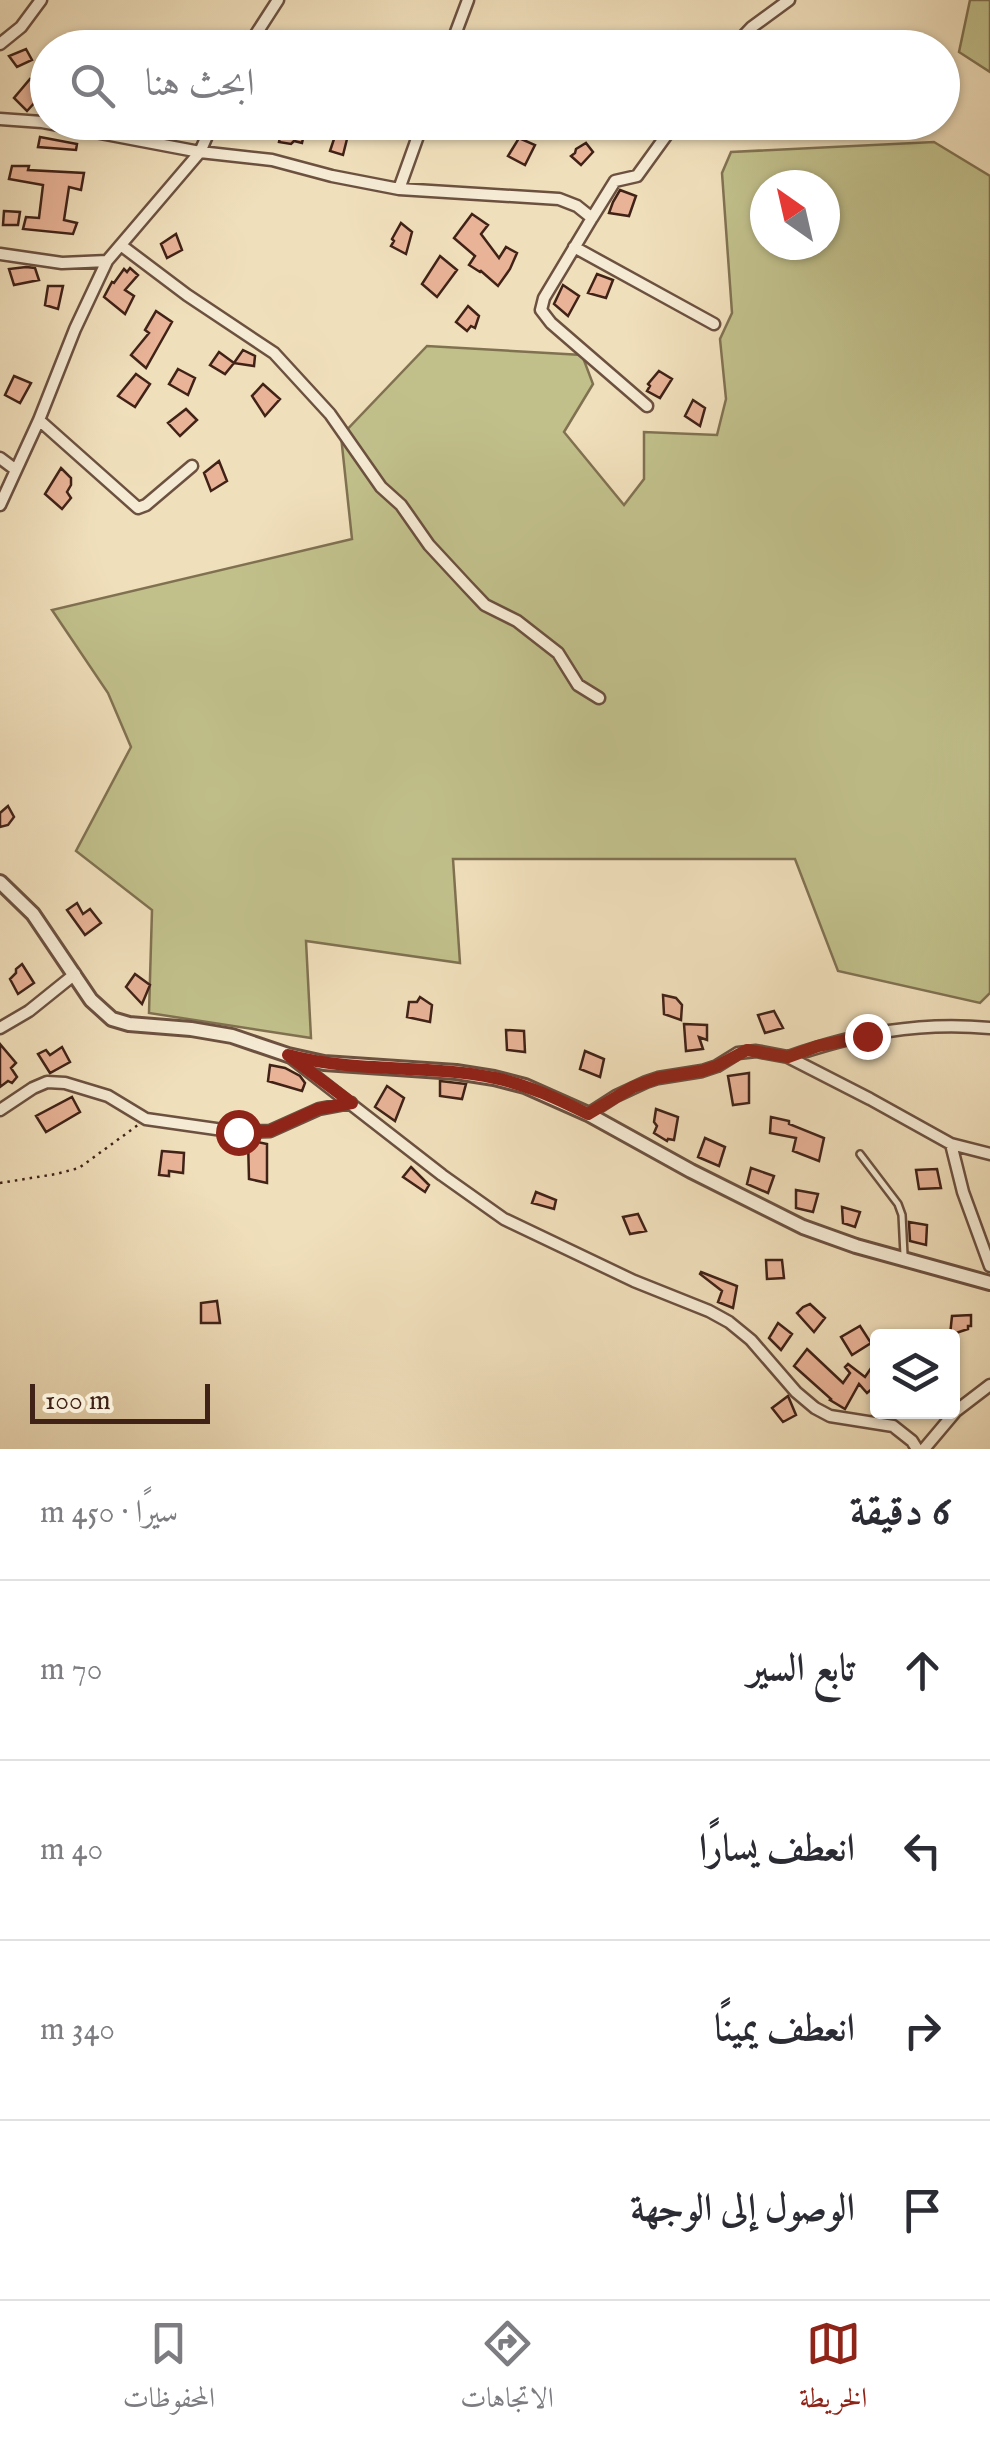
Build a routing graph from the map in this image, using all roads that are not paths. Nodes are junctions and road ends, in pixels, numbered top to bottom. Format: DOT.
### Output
graph roads {
  1 [pos="42,0"];
  2 [pos="278,0"];
  3 [pos="468,0"];
  4 [pos="789,0"];
  5 [pos="259,30"];
  6 [pos="457,30"];
  7 [pos="749,30"];
  8 [pos="0,44"];
  9 [pos="0,119"];
  10 [pos="30,121"];
  11 [pos="137,140"];
  12 [pos="206,140"];
  13 [pos="417,140"];
  14 [pos="663,140"];
  15 [pos="200,152"];
  16 [pos="399,189"];
  17 [pos="592,218"];
  18 [pos="122,246"];
  19 [pos="574,246"];
  20 [pos="0,254"];
  21 [pos="107,260"];
  22 [pos="714,324"];
  23 [pos="647,406"];
  24 [pos="39,420"];
  25 [pos="0,458"];
  26 [pos="192,466"];
  27 [pos="16,470"];
  28 [pos="0,506"];
  29 [pos="599,698"];
  30 [pos="1,882"];
  31 [pos="74,974"];
  32 [pos="0,1028"];
  33 [pos="990,1028"];
  34 [pos="288,1055"];
  35 [pos="788,1057"];
  36 [pos="352,1103"];
  37 [pos="0,1110"];
  38 [pos="588,1114"];
  39 [pos="950,1144"];
  40 [pos="860,1154"];
  41 [pos="990,1154"];
  42 [pos="904,1258"];
  43 [pos="990,1266"];
  44 [pos="990,1283"];
  45 [pos="990,1385"];
  46 [pos="921,1449"];
  1 -- 8 [label="street"];
  2 -- 5 [label="street"];
  3 -- 6 [label="street"];
  4 -- 7 [label="street"];
  9 -- 10 [label="street"];
  11 -- 15 [label="street"];
  12 -- 15 [label="street"];
  13 -- 16 [label="street"];
  14 -- 17 [label="street"];
  15 -- 16 [label="street"];
  15 -- 18 [label="street"];
  16 -- 17 [label="street"];
  17 -- 19 [label="street"];
  18 -- 21 [label="street"];
  18 -- 29 [label="street"];
  19 -- 22 [label="street"];
  19 -- 23 [label="street"];
  20 -- 21 [label="street"];
  21 -- 24 [label="street"];
  24 -- 26 [label="street"];
  24 -- 27 [label="street"];
  25 -- 27 [label="street"];
  27 -- 28 [label="street"];
  30 -- 31 [label="street"];
  31 -- 32 [label="street"];
  31 -- 34 [label="street"];
  33 -- 35 [label="street"];
  34 -- 36 [label="street"];
  34 -- 38 [label="street"];
  35 -- 38 [label="street"];
  35 -- 39 [label="street"];
  36 -- 37 [label="street"];
  36 -- 46 [label="street"];
  38 -- 42 [label="street"];
  39 -- 41 [label="street"];
  39 -- 43 [label="street"];
  40 -- 42 [label="lane"];
  42 -- 44 [label="street"];
  45 -- 46 [label="street"];
}
